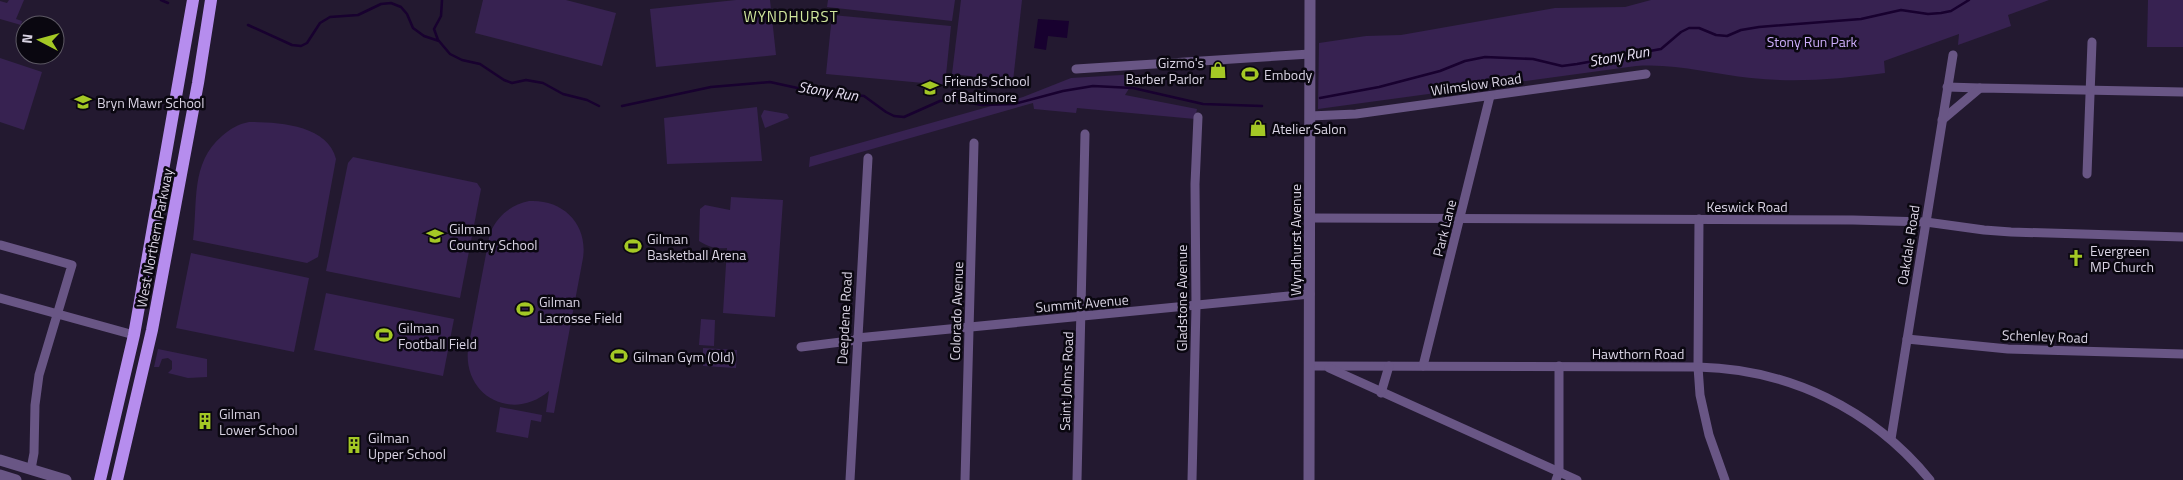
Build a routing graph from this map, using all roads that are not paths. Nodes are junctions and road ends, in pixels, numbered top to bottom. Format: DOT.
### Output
graph roads {
  1 [pos="193,0"];
  2 [pos="210,0"];
  3 [pos="1310,0"];
  4 [pos="2092,42"];
  5 [pos="1310,54"];
  6 [pos="1952,56"];
  7 [pos="1076,69"];
  8 [pos="1646,74"];
  9 [pos="1948,88"];
  10 [pos="1980,88"];
  11 [pos="2089,90"];
  12 [pos="2183,92"];
  13 [pos="1490,96"];
  14 [pos="1310,116"];
  15 [pos="1198,117"];
  16 [pos="1942,120"];
  17 [pos="1085,134"];
  18 [pos="974,143"];
  19 [pos="868,158"];
  20 [pos="2087,174"];
  21 [pos="1310,218"];
  22 [pos="1699,219"];
  23 [pos="1460,220"];
  24 [pos="1926,222"];
  25 [pos="2183,237"];
  26 [pos="1,245"];
  27 [pos="1310,294"];
  28 [pos="0,298"];
  29 [pos="1196,306"];
  30 [pos="59,314"];
  31 [pos="1082,317"];
  32 [pos="970,327"];
  33 [pos="134,335"];
  34 [pos="857,339"];
  35 [pos="1907,339"];
  36 [pos="801,347"];
  37 [pos="2183,354"];
  38 [pos="1310,366"];
  39 [pos="1326,366"];
  40 [pos="1389,366"];
  41 [pos="1423,366"];
  42 [pos="1559,366"];
  43 [pos="1698,367"];
  44 [pos="1382,393"];
  45 [pos="1891,439"];
  46 [pos="0,460"];
  47 [pos="31,469"];
  48 [pos="0,475"];
  49 [pos="1557,476"];
  50 [pos="16,480"];
  51 [pos="66,480"];
  52 [pos="100,480"];
  53 [pos="117,480"];
  54 [pos="850,480"];
  55 [pos="965,480"];
  56 [pos="1077,480"];
  57 [pos="1192,480"];
  58 [pos="1309,480"];
  59 [pos="1577,480"];
  60 [pos="1725,480"];
  61 [pos="1930,480"];
  1 -- 33 [label="main road, West Northern Parkway"];
  2 -- 53 [label="main road, West Northern Parkway"];
  3 -- 5 [label="street, Wyndhurst Avenue"];
  4 -- 11 [label="street"];
  5 -- 7 [label="street"];
  5 -- 14 [label="street, Wyndhurst Avenue"];
  6 -- 9 [label="street, Oakdale Road"];
  8 -- 13 [label="street, Wilmslow Road"];
  9 -- 10 [label="street"];
  9 -- 16 [label="street, Oakdale Road"];
  10 -- 11 [label="street"];
  10 -- 16 [label="street"];
  11 -- 12 [label="street"];
  11 -- 20 [label="street"];
  13 -- 14 [label="street, Wilmslow Road"];
  13 -- 23 [label="street, Park Lane"];
  14 -- 21 [label="street, Wyndhurst Avenue"];
  15 -- 29 [label="street, Gladstone Avenue"];
  16 -- 24 [label="street, Oakdale Road"];
  17 -- 31 [label="street, Saint Johns Road"];
  18 -- 32 [label="street, Colorado Avenue"];
  19 -- 34 [label="street, Deepdene Road"];
  21 -- 23 [label="street, Keswick Road"];
  21 -- 27 [label="street, Wyndhurst Avenue"];
  22 -- 23 [label="street, Keswick Road"];
  22 -- 24 [label="street, Keswick Road"];
  22 -- 43 [label="street"];
  23 -- 41 [label="street, Park Lane"];
  24 -- 25 [label="street, Keswick Road"];
  24 -- 35 [label="street, Oakdale Road"];
  26 -- 30 [label="street"];
  27 -- 29 [label="street, Summit Avenue"];
  27 -- 38 [label="street, Wyndhurst Avenue"];
  28 -- 30 [label="street"];
  29 -- 31 [label="street, Summit Avenue"];
  29 -- 57 [label="street, Gladstone Avenue"];
  30 -- 33 [label="street"];
  30 -- 47 [label="street"];
  31 -- 32 [label="street, Summit Avenue"];
  31 -- 56 [label="street, Saint Johns Road"];
  32 -- 34 [label="street, Summit Avenue"];
  32 -- 55 [label="street, Colorado Avenue"];
  33 -- 52 [label="main road, West Northern Parkway"];
  34 -- 36 [label="street, Summit Avenue"];
  34 -- 54 [label="street, Deepdene Road"];
  35 -- 37 [label="street, Schenley Road"];
  35 -- 45 [label="street, Oakdale Road"];
  38 -- 39 [label="street, Hawthorn Road"];
  38 -- 58 [label="street, Wyndhurst Avenue"];
  39 -- 40 [label="street, Hawthorn Road"];
  39 -- 44 [label="street"];
  40 -- 41 [label="street, Hawthorn Road"];
  40 -- 44 [label="street"];
  41 -- 42 [label="street, Hawthorn Road"];
  42 -- 43 [label="street, Hawthorn Road"];
  42 -- 49 [label="street"];
  43 -- 45 [label="street, Hawthorn Road"];
  43 -- 60 [label="street"];
  44 -- 49 [label="street"];
  45 -- 61 [label="street, Hawthorn Road"];
  46 -- 47 [label="street"];
  47 -- 51 [label="street"];
  48 -- 50 [label="street"];
  49 -- 59 [label="street"];
}
